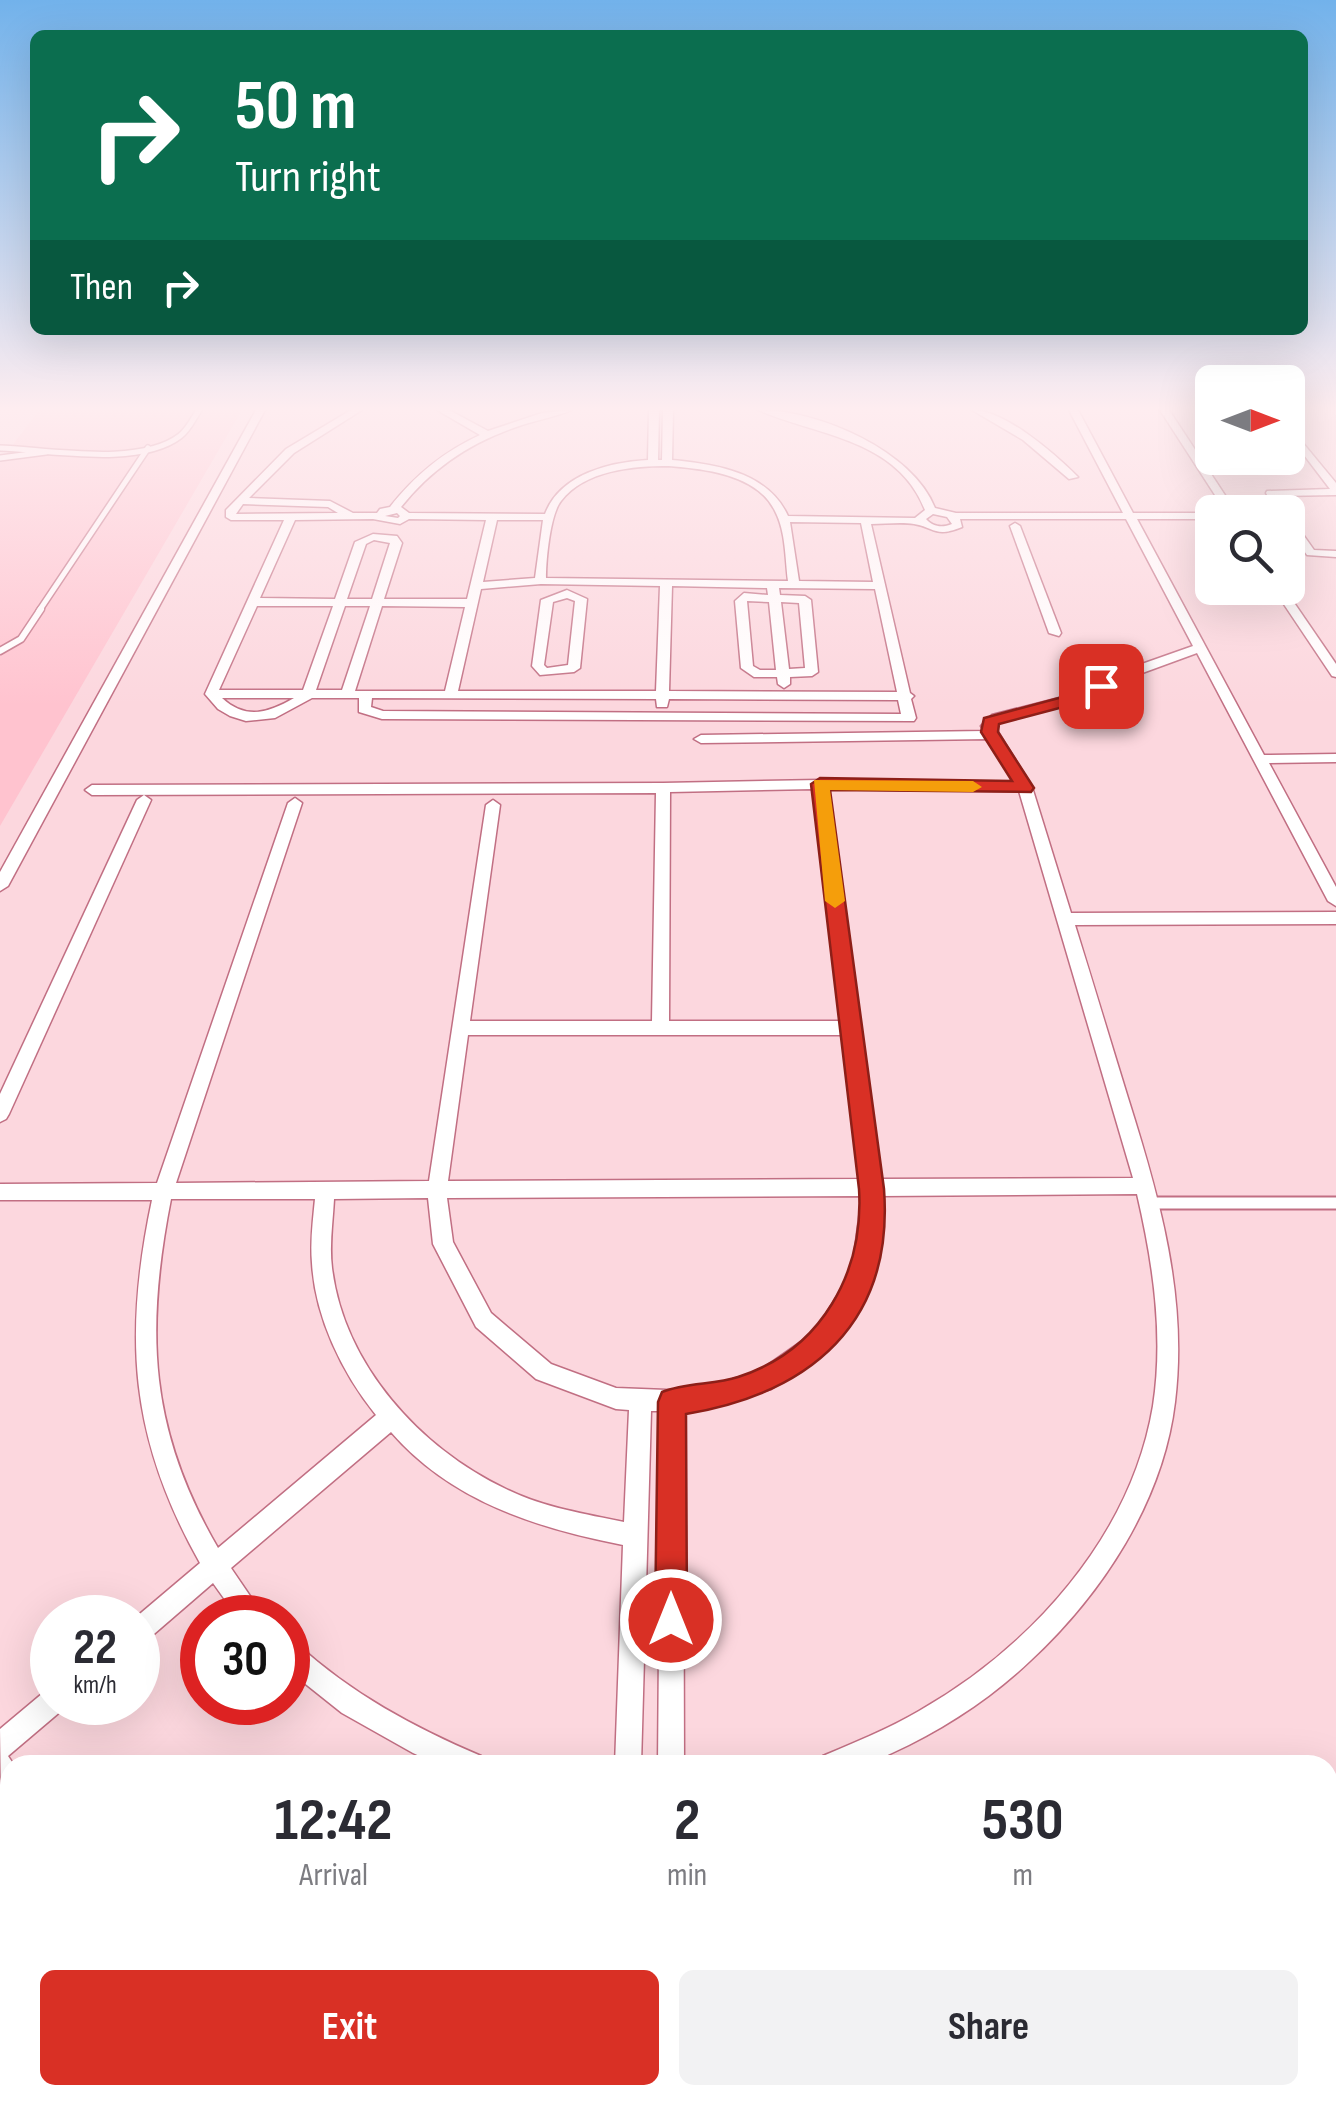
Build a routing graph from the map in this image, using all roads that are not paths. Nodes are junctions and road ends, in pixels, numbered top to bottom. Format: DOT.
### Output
graph roads {
  1 [pos="108,508"];
  2 [pos="207,508"];
  3 [pos="236,508"];
  4 [pos="337,508"];
  5 [pos="553,508"];
  6 [pos="778,508"];
  7 [pos="1125,508"];
  8 [pos="394,509"];
  9 [pos="932,511"];
  10 [pos="378,516"];
  11 [pos="406,516"];
  12 [pos="549,516"];
  13 [pos="352,517"];
  14 [pos="492,517"];
  15 [pos="290,519"];
  16 [pos="784,519"];
  17 [pos="865,519"];
  18 [pos="920,521"];
  19 [pos="957,521"];
  20 [pos="1132,521"];
  21 [pos="1195,522"];
  22 [pos="1014,526"];
  23 [pos="388,530"];
  24 [pos="1305,545"];
  25 [pos="1336,554"];
  26 [pos="542,581"];
  27 [pos="666,584"];
  28 [pos="476,586"];
  29 [pos="794,586"];
  30 [pos="878,586"];
  31 [pos="567,588"];
  32 [pos="773,591"];
  33 [pos="251,602"];
  34 [pos="343,602"];
  35 [pos="376,603"];
  36 [pos="472,603"];
  37 [pos="1290,605"];
  38 [pos="1055,633"];
  39 [pos="1200,648"];
  40 [pos="0,651"];
  41 [pos="553,674"];
  42 [pos="782,674"];
  43 [pos="1336,674"];
  44 [pos="553,692"];
  45 [pos="211,694"];
  46 [pos="451,694"];
  47 [pos="662,694"];
  48 [pos="308,695"];
  49 [pos="785,695"];
  50 [pos="347,696"];
  51 [pos="907,696"];
  52 [pos="366,697"];
  53 [pos="551,713"];
  54 [pos="662,715"];
  55 [pos="790,718"];
  56 [pos="992,735"];
  57 [pos="701,739"];
  58 [pos="1336,758"];
  59 [pos="1260,759"];
  60 [pos="820,784"];
  61 [pos="663,788"];
  62 [pos="1025,788"];
  63 [pos="92,790"];
  64 [pos="144,800"];
  65 [pos="295,803"];
  66 [pos="493,805"];
  67 [pos="0,886"];
  68 [pos="1336,901"];
  69 [pos="1336,918"];
  70 [pos="1065,919"];
  71 [pos="461,1028"];
  72 [pos="660,1028"];
  73 [pos="852,1028"];
  74 [pos="0,1114"];
  75 [pos="872,1189"];
  76 [pos="437,1190"];
  77 [pos="325,1191"];
  78 [pos="0,1192"];
  79 [pos="164,1192"];
  80 [pos="1149,1195"];
  81 [pos="1336,1203"];
  82 [pos="672,1402"];
  83 [pos="640,1403"];
  84 [pos="390,1418"];
  85 [pos="636,1536"];
  86 [pos="212,1568"];
  87 [pos="234,1595"];
  88 [pos="160,1612"];
  89 [pos="310,1670"];
  90 [pos="30,1721"];
  91 [pos="0,1746"];
  92 [pos="445,1755"];
  93 [pos="628,1755"];
  94 [pos="671,1755"];
  95 [pos="854,1755"];
  1 -- 40 [label="lane"];
  2 -- 67 [label="street"];
  3 -- 15 [label="street"];
  4 -- 13 [label="street"];
  5 -- 12 [label="street"];
  6 -- 16 [label="street"];
  7 -- 20 [label="street"];
  8 -- 10 [label="street"];
  8 -- 11 [label="street"];
  9 -- 18 [label="street"];
  9 -- 19 [label="street"];
  10 -- 13 [label="street"];
  10 -- 23 [label="street"];
  11 -- 14 [label="street"];
  11 -- 23 [label="street"];
  12 -- 14 [label="street"];
  12 -- 26 [label="street"];
  13 -- 15 [label="street"];
  14 -- 28 [label="street"];
  15 -- 33 [label="street"];
  16 -- 17 [label="street"];
  16 -- 29 [label="street"];
  17 -- 18 [label="street"];
  17 -- 30 [label="street"];
  18 -- 19 [label="street"];
  19 -- 20 [label="street"];
  19 -- 22 [label="street"];
  20 -- 21 [label="street"];
  20 -- 22 [label="street"];
  20 -- 39 [label="street"];
  22 -- 38 [label="street"];
  23 -- 34 [label="street"];
  23 -- 35 [label="street"];
  24 -- 25 [label="street"];
  26 -- 28 [label="street"];
  26 -- 31 [label="street"];
  27 -- 31 [label="street"];
  27 -- 32 [label="street"];
  27 -- 47 [label="street"];
  28 -- 36 [label="street"];
  29 -- 30 [label="street"];
  29 -- 32 [label="street"];
  30 -- 51 [label="street"];
  31 -- 41 [label="street"];
  31 -- 41 [label="street"];
  32 -- 42 [label="street"];
  32 -- 42 [label="street"];
  32 -- 42 [label="street"];
  33 -- 34 [label="street"];
  33 -- 45 [label="street"];
  34 -- 35 [label="street"];
  34 -- 48 [label="street"];
  35 -- 36 [label="street"];
  35 -- 50 [label="street"];
  36 -- 46 [label="street"];
  37 -- 43 [label="street"];
  39 -- 56 [label="street"];
  39 -- 59 [label="street"];
  41 -- 44 [label="street"];
  42 -- 49 [label="street"];
  44 -- 46 [label="street"];
  44 -- 47 [label="street"];
  44 -- 53 [label="street"];
  45 -- 48 [label="street"];
  45 -- 48 [label="street"];
  46 -- 52 [label="street"];
  47 -- 49 [label="street"];
  47 -- 54 [label="street"];
  48 -- 50 [label="street"];
  49 -- 51 [label="street"];
  49 -- 55 [label="street"];
  50 -- 52 [label="street"];
  51 -- 55 [label="street"];
  52 -- 53 [label="street"];
  53 -- 54 [label="street"];
  54 -- 55 [label="street"];
  56 -- 57 [label="street"];
  56 -- 62 [label="street"];
  58 -- 59 [label="street"];
  59 -- 68 [label="street"];
  60 -- 61 [label="street"];
  60 -- 62 [label="street"];
  60 -- 73 [label="street"];
  61 -- 63 [label="street"];
  61 -- 72 [label="street"];
  62 -- 70 [label="street"];
  64 -- 74 [label="street"];
  65 -- 79 [label="street"];
  66 -- 71 [label="street"];
  69 -- 70 [label="street"];
  70 -- 80 [label="street"];
  71 -- 72 [label="street"];
  71 -- 76 [label="street"];
  72 -- 73 [label="street"];
  73 -- 75 [label="street"];
  75 -- 76 [label="street"];
  75 -- 80 [label="street"];
  75 -- 82 [label="street"];
  76 -- 77 [label="street"];
  76 -- 83 [label="street"];
  77 -- 79 [label="street"];
  77 -- 84 [label="street"];
  78 -- 79 [label="street"];
  79 -- 86 [label="street"];
  80 -- 81 [label="lane"];
  80 -- 95 [label="street"];
  82 -- 83 [label="street"];
  82 -- 94 [label="street"];
  83 -- 85 [label="street"];
  84 -- 85 [label="street"];
  84 -- 86 [label="street"];
  85 -- 93 [label="street"];
  86 -- 87 [label="street"];
  86 -- 88 [label="street"];
  89 -- 92 [label="street"];
  90 -- 91 [label="street"];
}
